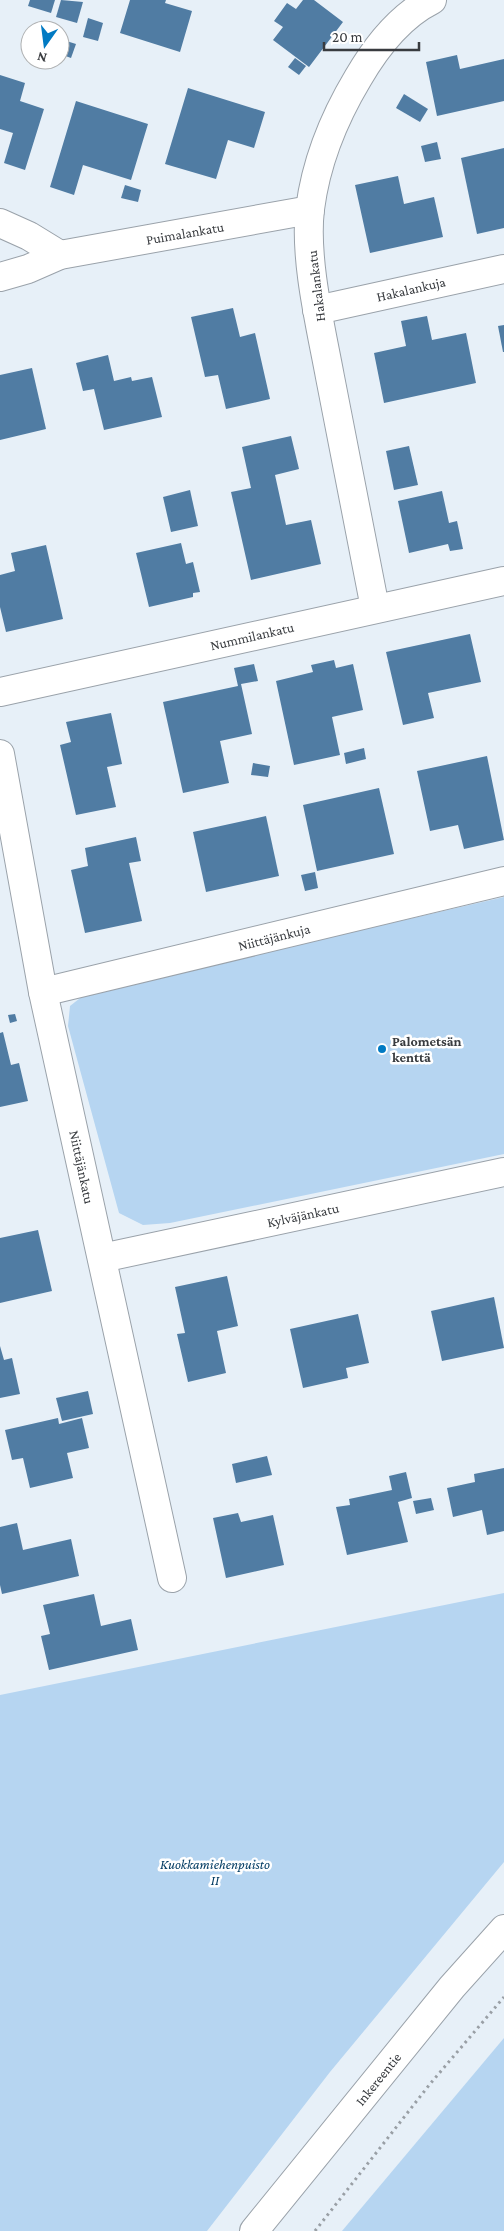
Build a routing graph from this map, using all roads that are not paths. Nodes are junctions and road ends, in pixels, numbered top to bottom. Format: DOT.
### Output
graph roads {
  1 [pos="417,3"];
  2 [pos="310,210"];
  3 [pos="0,223"];
  4 [pos="60,256"];
  5 [pos="504,269"];
  6 [pos="0,277"];
  7 [pos="317,310"];
  8 [pos="504,581"];
  9 [pos="375,608"];
  10 [pos="0,692"];
  11 [pos="0,754"];
  12 [pos="504,881"];
  13 [pos="43,992"];
  14 [pos="504,1172"];
  15 [pos="102,1258"];
  16 [pos="172,1578"];
  17 [pos="504,1929"];
  18 [pos="254,2231"];
  1 -- 2 [label="street, Hakalankatu"];
  2 -- 4 [label="street, Puimalankatu"];
  2 -- 7 [label="street, Hakalankatu"];
  3 -- 4 [label="street"];
  4 -- 6 [label="street, Puimalankatu"];
  5 -- 7 [label="street, Hakalankuja"];
  7 -- 9 [label="street, Hakalankatu"];
  8 -- 9 [label="street, Nummilankatu"];
  9 -- 10 [label="street, Nummilankatu"];
  11 -- 13 [label="street, Niittäjänkatu"];
  12 -- 13 [label="street, Niittäjänkuja"];
  13 -- 15 [label="street, Niittäjänkatu"];
  14 -- 15 [label="street, Kylväjänkatu"];
  15 -- 16 [label="street, Niittäjänkatu"];
  17 -- 18 [label="street, Inkereentie"];
}
